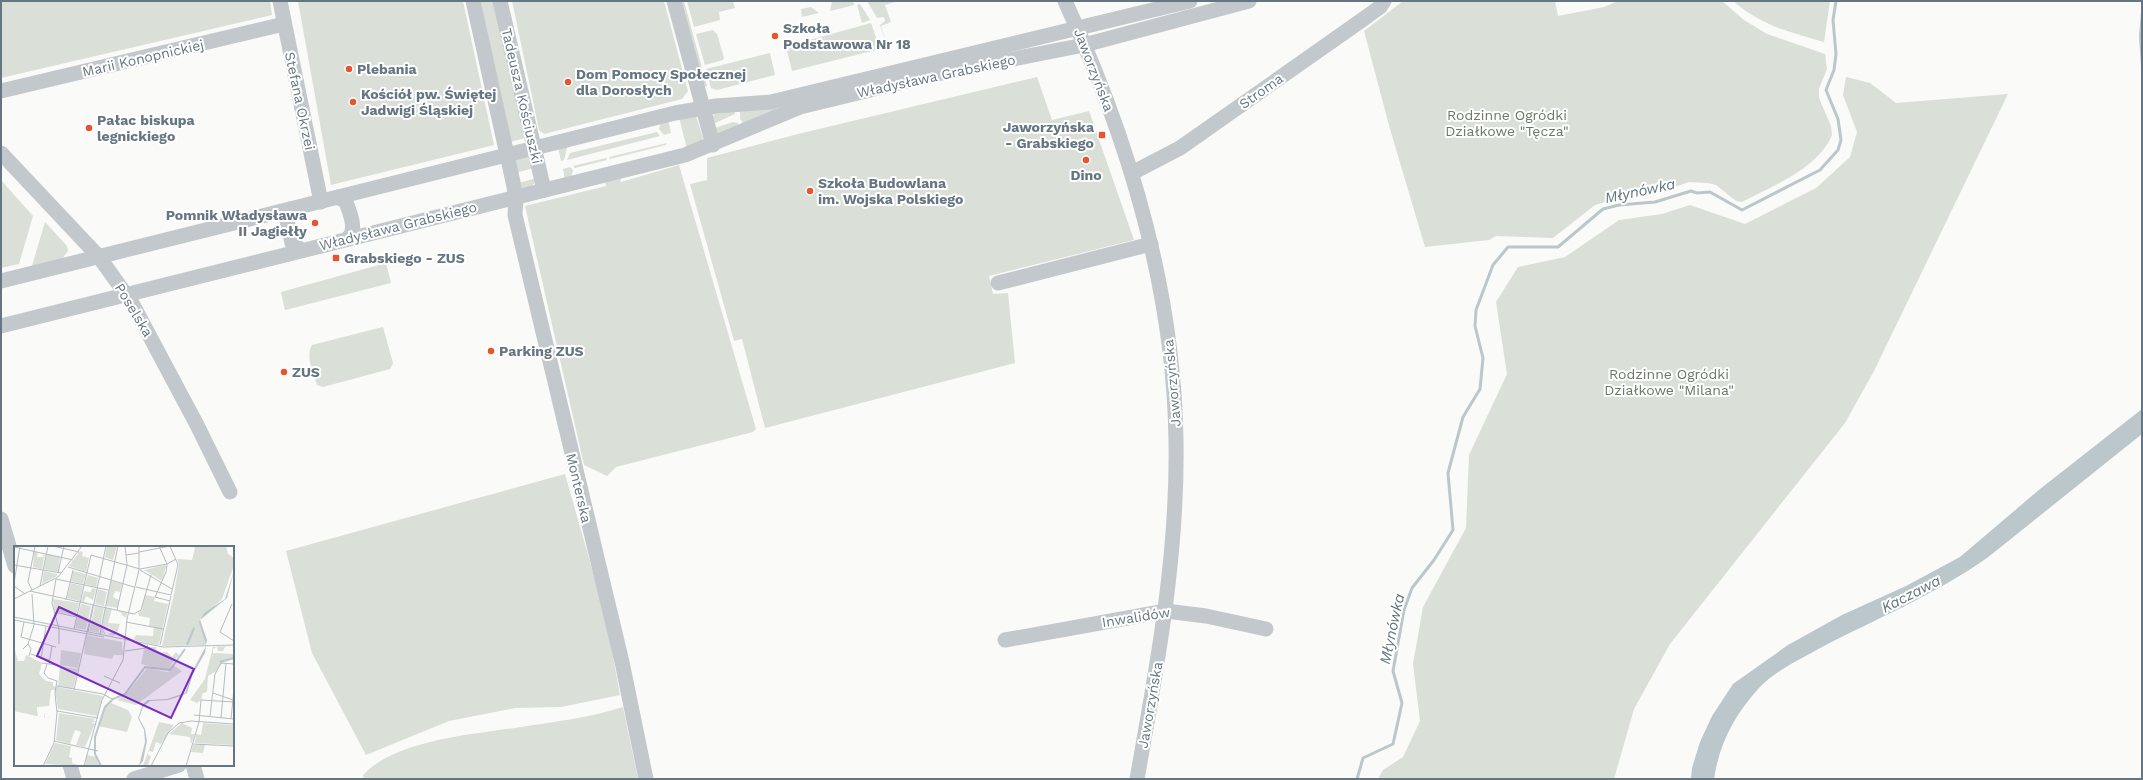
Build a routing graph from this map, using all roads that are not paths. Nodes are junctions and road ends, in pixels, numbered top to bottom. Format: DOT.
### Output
graph roads {
  1 [pos="280,1"];
  2 [pos="473,1"];
  3 [pos="500,1"];
  4 [pos="674,1"];
  5 [pos="1065,1"];
  6 [pos="1190,1"];
  7 [pos="1248,1"];
  8 [pos="1384,1"];
  9 [pos="284,24"];
  10 [pos="1078,29"];
  11 [pos="1084,45"];
  12 [pos="1,91"];
  13 [pos="787,105"];
  14 [pos="703,108"];
  15 [pos="713,145"];
  16 [pos="534,148"];
  17 [pos="1,154"];
  18 [pos="507,155"];
  19 [pos="1132,173"];
  20 [pos="544,190"];
  21 [pos="516,197"];
  22 [pos="338,198"];
  23 [pos="321,202"];
  24 [pos="290,209"];
  25 [pos="346,239"];
  26 [pos="1151,244"];
  27 [pos="301,250"];
  28 [pos="99,257"];
  29 [pos="1,282"];
  30 [pos="998,283"];
  31 [pos="126,294"];
  32 [pos="1,326"];
  33 [pos="230,492"];
  34 [pos="1,519"];
  35 [pos="11,562"];
  36 [pos="1166,610"];
  37 [pos="1266,629"];
  38 [pos="1005,640"];
  39 [pos="70,766"];
  40 [pos="176,766"];
  41 [pos="193,766"];
  42 [pos="74,779"];
  43 [pos="134,779"];
  44 [pos="197,779"];
  45 [pos="646,779"];
  46 [pos="1137,779"];
  1 -- 9 [label="street, Stefana Okrzei"];
  2 -- 18 [label="street, Tadeusza Kościuszki"];
  3 -- 16 [label="street, Tadeusza Kościuszki"];
  4 -- 14 [label="street"];
  5 -- 10 [label="street, Jaworzyńska"];
  6 -- 10 [label="street, Władysława Grabskiego"];
  7 -- 11 [label="street, Władysława Grabskiego"];
  8 -- 19 [label="street, Stroma"];
  9 -- 12 [label="street, Marii Konopnickiej"];
  9 -- 23 [label="street, Stefana Okrzei"];
  10 -- 11 [label="street, Jaworzyńska"];
  10 -- 13 [label="street, Władysława Grabskiego"];
  11 -- 13 [label="street, Władysława Grabskiego"];
  11 -- 19 [label="street, Jaworzyńska"];
  13 -- 14 [label="street, Władysława Grabskiego"];
  13 -- 15 [label="street, Władysława Grabskiego"];
  14 -- 15 [label="street"];
  14 -- 16 [label="street, Władysława Grabskiego"];
  15 -- 20 [label="street, Władysława Grabskiego"];
  16 -- 18 [label="street, Władysława Grabskiego"];
  16 -- 20 [label="street, Tadeusza Kościuszki"];
  17 -- 28 [label="street, Poselska"];
  18 -- 21 [label="street, Tadeusza Kościuszki"];
  18 -- 22 [label="street, Władysława Grabskiego"];
  19 -- 26 [label="street, Jaworzyńska"];
  20 -- 21 [label="street, Władysława Grabskiego"];
  21 -- 25 [label="street, Władysława Grabskiego"];
  21 -- 45 [label="street, Monterska"];
  22 -- 23 [label="street, Władysława Grabskiego"];
  22 -- 25 [label="street"];
  23 -- 24 [label="street, Władysława Grabskiego"];
  24 -- 27 [label="street"];
  24 -- 28 [label="street, Władysława Grabskiego"];
  25 -- 27 [label="street, Władysława Grabskiego"];
  26 -- 30 [label="street"];
  26 -- 36 [label="street, Jaworzyńska"];
  27 -- 31 [label="street, Władysława Grabskiego"];
  28 -- 29 [label="street, Władysława Grabskiego"];
  28 -- 31 [label="street, Poselska"];
  31 -- 32 [label="street, Władysława Grabskiego"];
  31 -- 33 [label="street, Poselska"];
  34 -- 35 [label="street"];
  36 -- 37 [label="street, Inwalidów"];
  36 -- 38 [label="street, Inwalidów"];
  36 -- 46 [label="street, Jaworzyńska"];
  39 -- 42 [label="street"];
  40 -- 43 [label="street"];
  41 -- 44 [label="street"];
}
